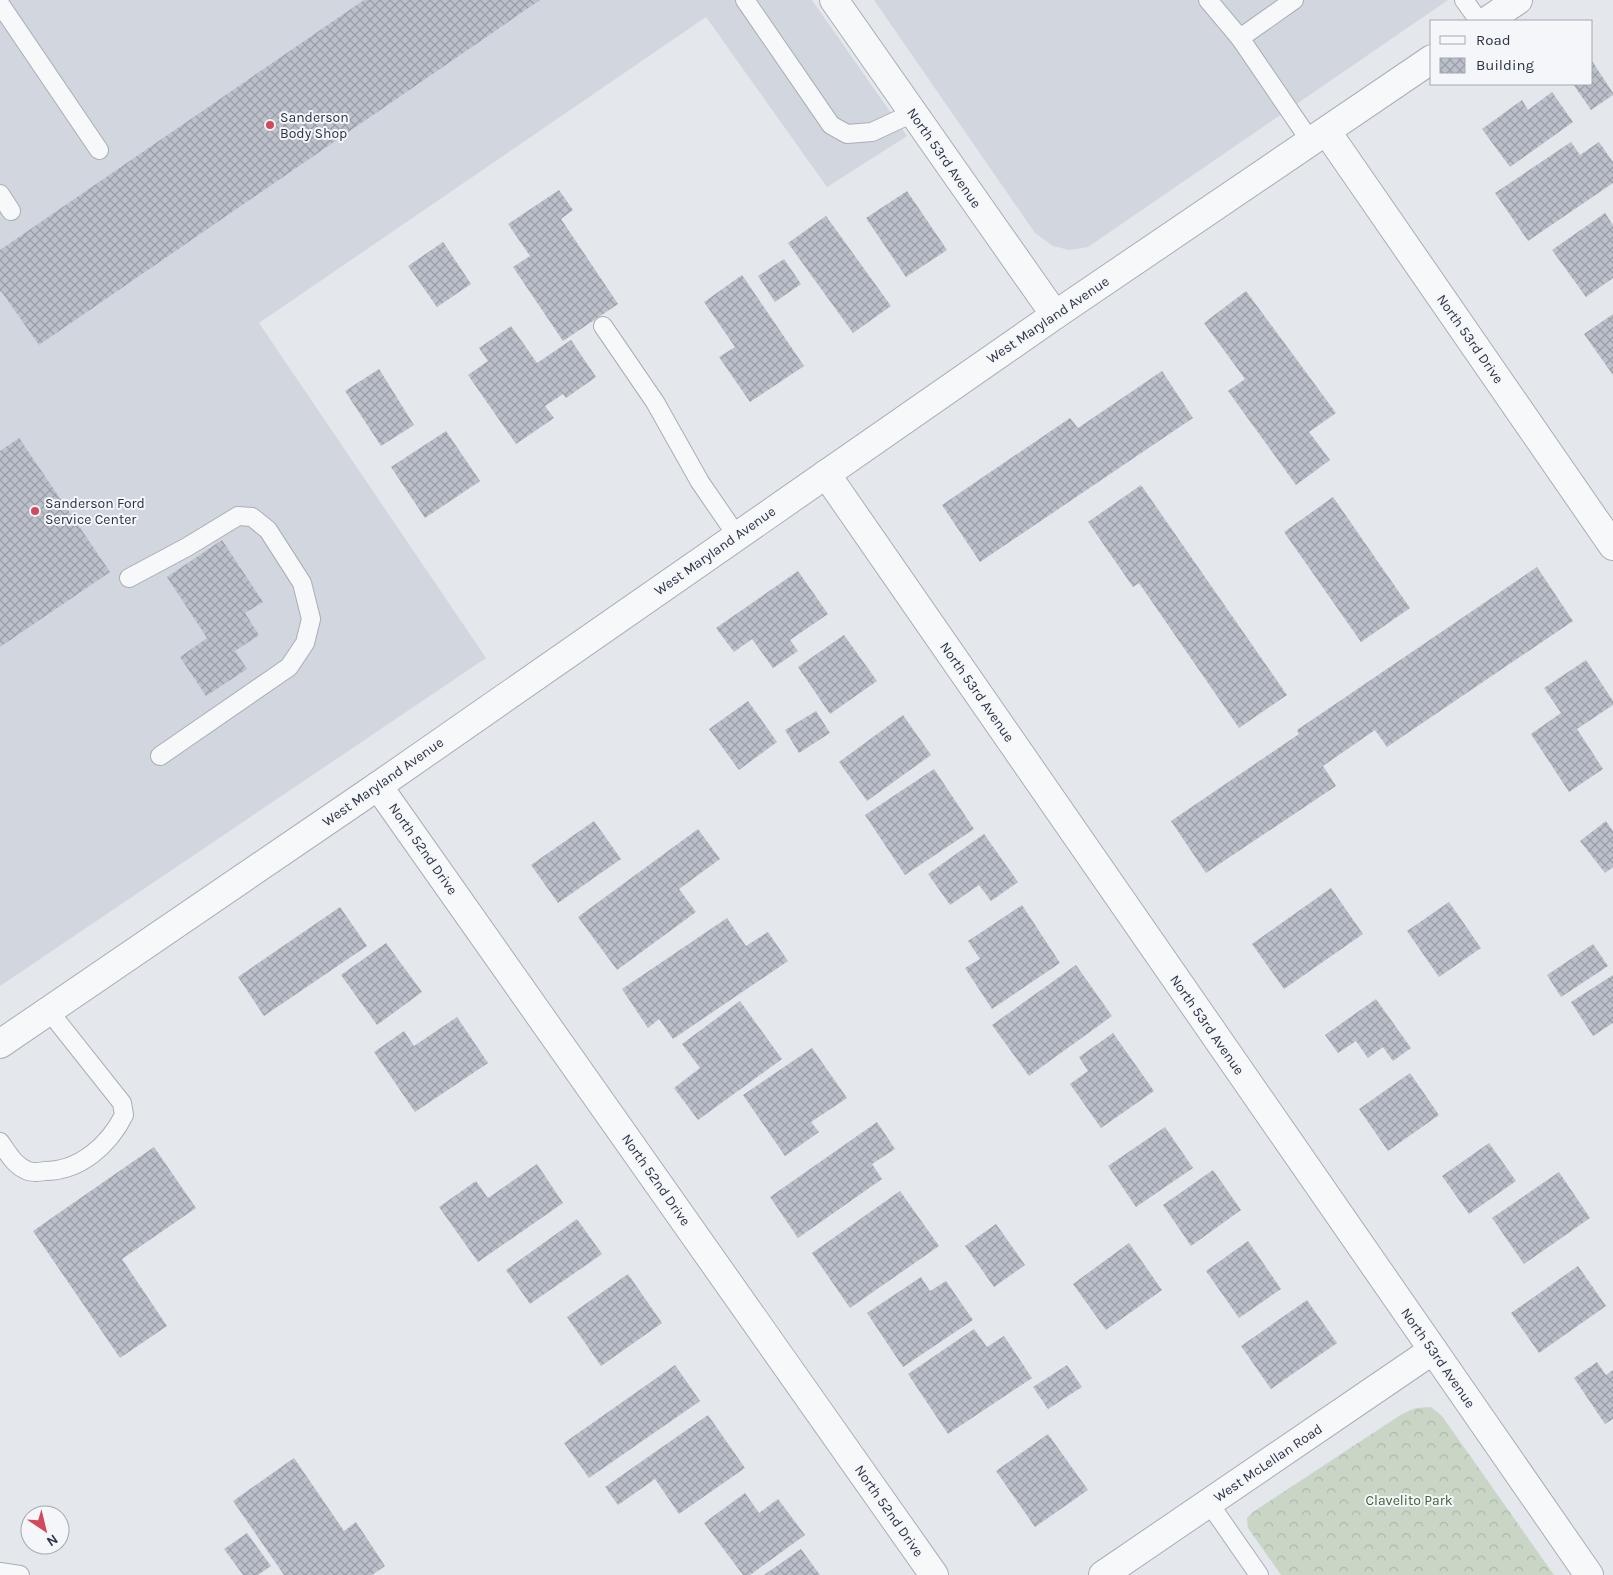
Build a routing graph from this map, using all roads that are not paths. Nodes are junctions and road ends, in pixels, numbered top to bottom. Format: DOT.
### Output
graph roads {
  1 [pos="745,0"];
  2 [pos="834,0"];
  3 [pos="1208,0"];
  4 [pos="1294,0"];
  5 [pos="1464,0"];
  6 [pos="1518,0"];
  7 [pos="0,4"];
  8 [pos="1478,20"];
  9 [pos="1488,20"];
  10 [pos="1240,38"];
  11 [pos="1430,61"];
  12 [pos="913,113"];
  13 [pos="1319,137"];
  14 [pos="100,150"];
  15 [pos="0,194"];
  16 [pos="11,211"];
  17 [pos="1055,315"];
  18 [pos="603,326"];
  19 [pos="826,474"];
  20 [pos="737,536"];
  21 [pos="1613,546"];
  22 [pos="129,578"];
  23 [pos="160,756"];
  24 [pos="378,786"];
  25 [pos="49,1011"];
  26 [pos="0,1044"];
  27 [pos="0,1142"];
  28 [pos="1433,1350"];
  29 [pos="1209,1503"];
  30 [pos="0,1572"];
  31 [pos="20,1575"];
  32 [pos="934,1575"];
  33 [pos="1103,1575"];
  34 [pos="1259,1575"];
  35 [pos="1589,1575"];
  1 -- 12 [label="lane"];
  2 -- 12 [label="street, North 53rd Avenue"];
  3 -- 10 [label="lane"];
  4 -- 10 [label="lane"];
  5 -- 8 [label="lane"];
  6 -- 9 [label="street"];
  7 -- 14 [label="lane"];
  10 -- 13 [label="lane"];
  11 -- 13 [label="street, West Maryland Avenue"];
  12 -- 17 [label="street, North 53rd Avenue"];
  13 -- 17 [label="street, West Maryland Avenue"];
  13 -- 21 [label="street, North 53rd Drive"];
  15 -- 16 [label="lane"];
  17 -- 19 [label="street, West Maryland Avenue"];
  18 -- 20 [label="lane"];
  19 -- 20 [label="street, West Maryland Avenue"];
  19 -- 28 [label="street, North 53rd Avenue"];
  20 -- 24 [label="street, West Maryland Avenue"];
  22 -- 23 [label="lane"];
  24 -- 25 [label="street, West Maryland Avenue"];
  24 -- 32 [label="street, North 52nd Drive"];
  25 -- 26 [label="street, West Maryland Avenue"];
  25 -- 27 [label="lane"];
  28 -- 29 [label="street, West McLellan Road"];
  28 -- 35 [label="street, North 53rd Avenue"];
  29 -- 33 [label="street, West McLellan Road"];
  29 -- 34 [label="lane"];
  30 -- 31 [label="lane"];
}
